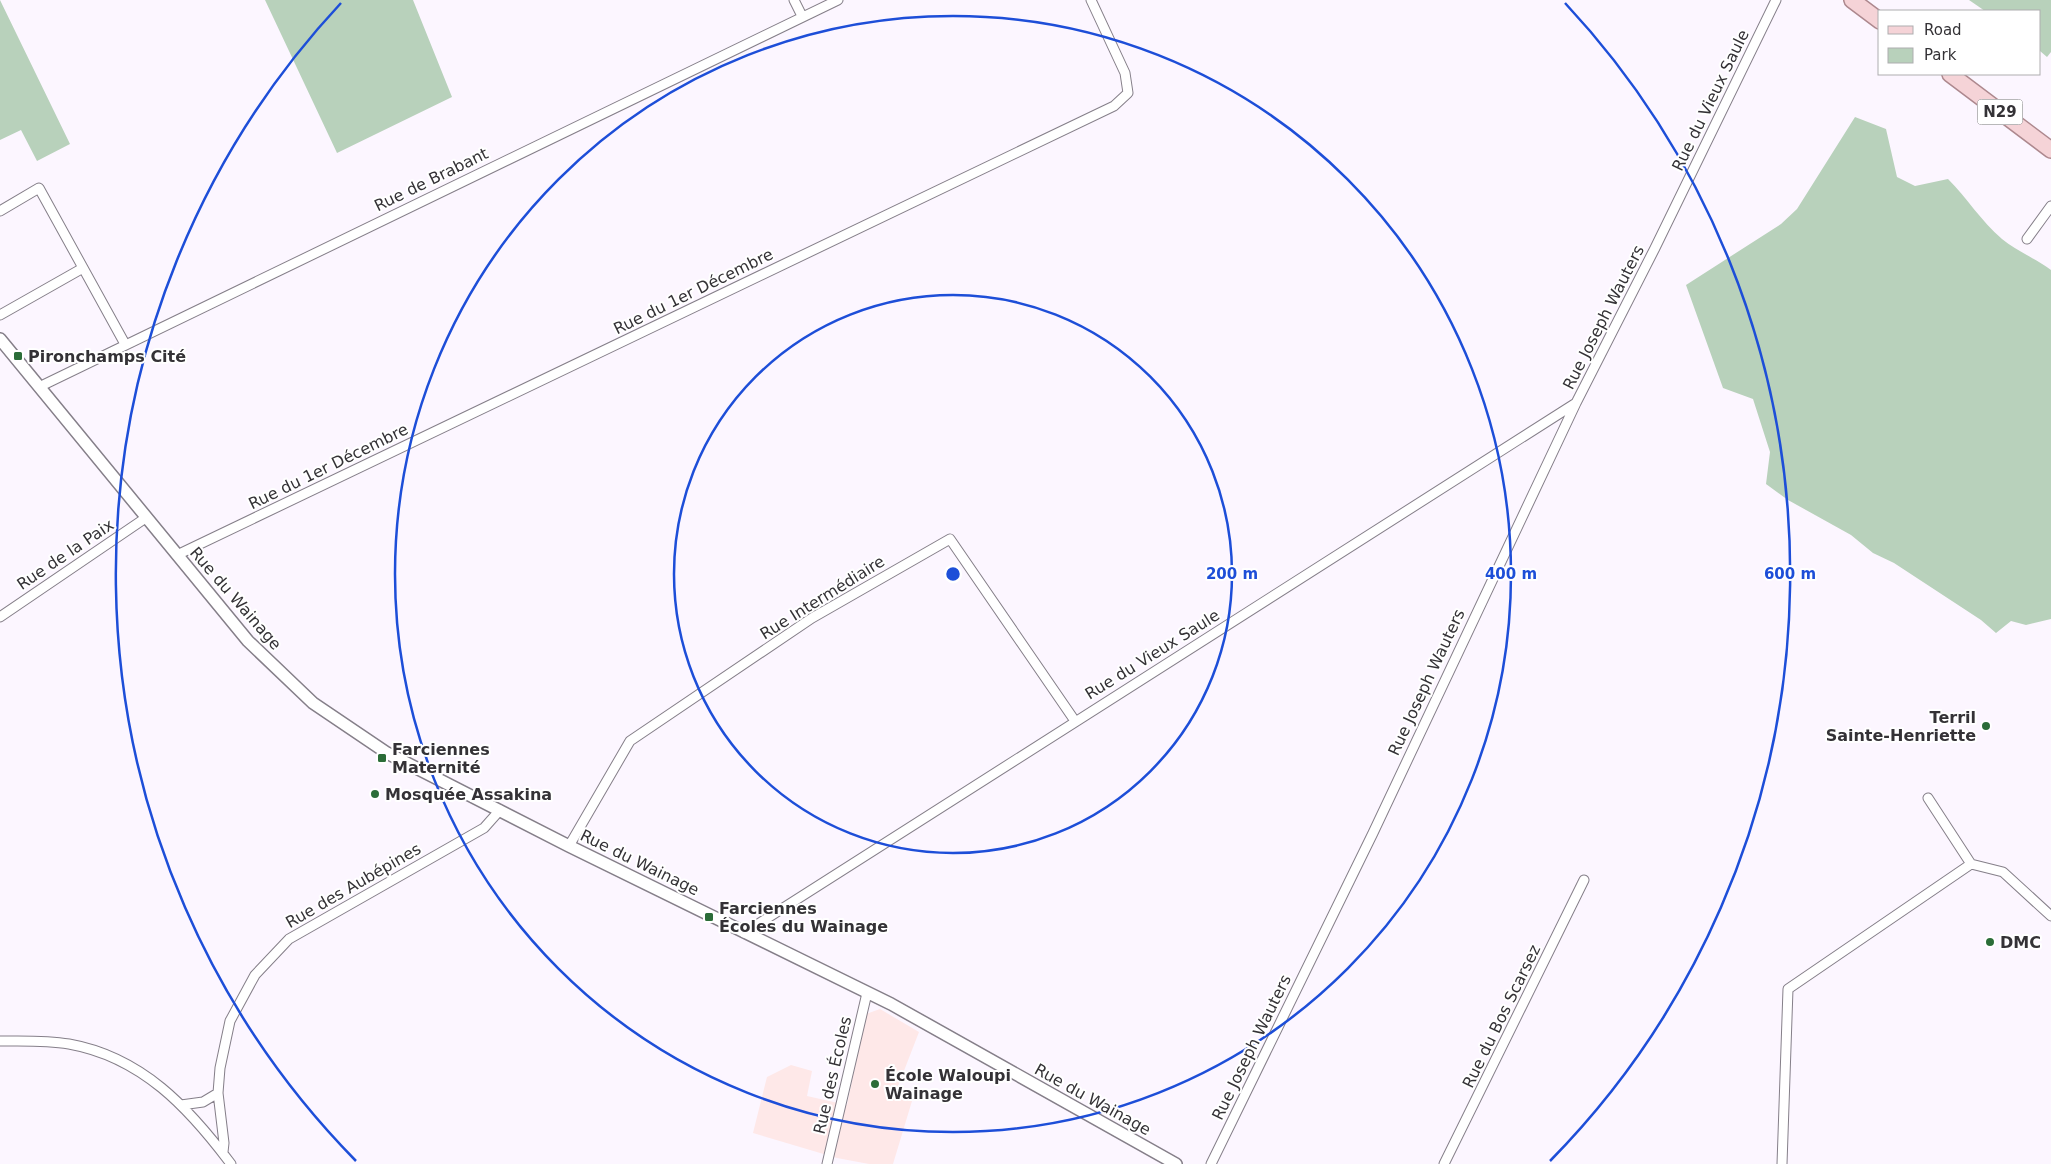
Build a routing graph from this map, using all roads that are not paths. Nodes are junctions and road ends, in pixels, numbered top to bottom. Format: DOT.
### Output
graph roads {
  1 [pos="794,0"];
  2 [pos="838,0"];
  3 [pos="1091,0"];
  4 [pos="1776,0"];
  5 [pos="1852,0"];
  6 [pos="802,16"];
  7 [pos="1878,20"];
  8 [pos="1951,75"];
  9 [pos="2051,150"];
  10 [pos="2051,206"];
  11 [pos="0,211"];
  12 [pos="1671,213"];
  13 [pos="2026,239"];
  14 [pos="83,268"];
  15 [pos="0,314"];
  16 [pos="0,339"];
  17 [pos="125,344"];
  18 [pos="39,387"];
  19 [pos="1576,403"];
  20 [pos="147,517"];
  21 [pos="177,555"];
  22 [pos="0,617"];
  23 [pos="1075,721"];
  24 [pos="1928,798"];
  25 [pos="500,810"];
  26 [pos="569,846"];
  27 [pos="1971,864"];
  28 [pos="1584,880"];
  29 [pos="2051,916"];
  30 [pos="744,933"];
  31 [pos="867,993"];
  32 [pos="0,1041"];
  33 [pos="218,1093"];
  34 [pos="182,1104"];
  35 [pos="223,1152"];
  36 [pos="231,1164"];
  37 [pos="827,1164"];
  38 [pos="1176,1164"];
  39 [pos="1211,1164"];
  40 [pos="1444,1164"];
  41 [pos="1782,1164"];
  1 -- 6 [label="street"];
  2 -- 6 [label="street, Rue de Brabant"];
  3 -- 21 [label="street, Rue du 1er Décembre"];
  4 -- 12 [label="street, Rue du Vieux Saule"];
  5 -- 7 [label="main road"];
  6 -- 17 [label="street, Rue de Brabant"];
  8 -- 9 [label="main road, N29"];
  10 -- 13 [label="street"];
  11 -- 14 [label="street"];
  12 -- 19 [label="street, Rue Joseph Wauters"];
  14 -- 15 [label="street"];
  14 -- 17 [label="street"];
  16 -- 18 [label="street, Rue du Wainage"];
  17 -- 18 [label="street, Rue de Brabant"];
  18 -- 20 [label="street, Rue du Wainage"];
  19 -- 23 [label="street, Rue du Vieux Saule"];
  19 -- 39 [label="street, Rue Joseph Wauters"];
  20 -- 21 [label="street, Rue du Wainage"];
  20 -- 22 [label="street, Rue de la Paix"];
  21 -- 25 [label="street, Rue du Wainage"];
  23 -- 26 [label="street, Rue Intermédiaire"];
  23 -- 30 [label="street, Rue du Vieux Saule"];
  24 -- 27 [label="street"];
  25 -- 26 [label="street, Rue du Wainage"];
  25 -- 33 [label="street, Rue des Aubépines"];
  26 -- 30 [label="street, Rue du Wainage"];
  27 -- 29 [label="street"];
  27 -- 41 [label="street"];
  28 -- 40 [label="street, Rue du Bos Scarsez"];
  30 -- 31 [label="street, Rue du Wainage"];
  31 -- 37 [label="street, Rue des Écoles"];
  31 -- 38 [label="street, Rue du Wainage"];
  32 -- 34 [label="street"];
  33 -- 34 [label="street"];
  33 -- 35 [label="street, Rue des Aubépines"];
  34 -- 35 [label="street"];
  35 -- 36 [label="street"];
}
